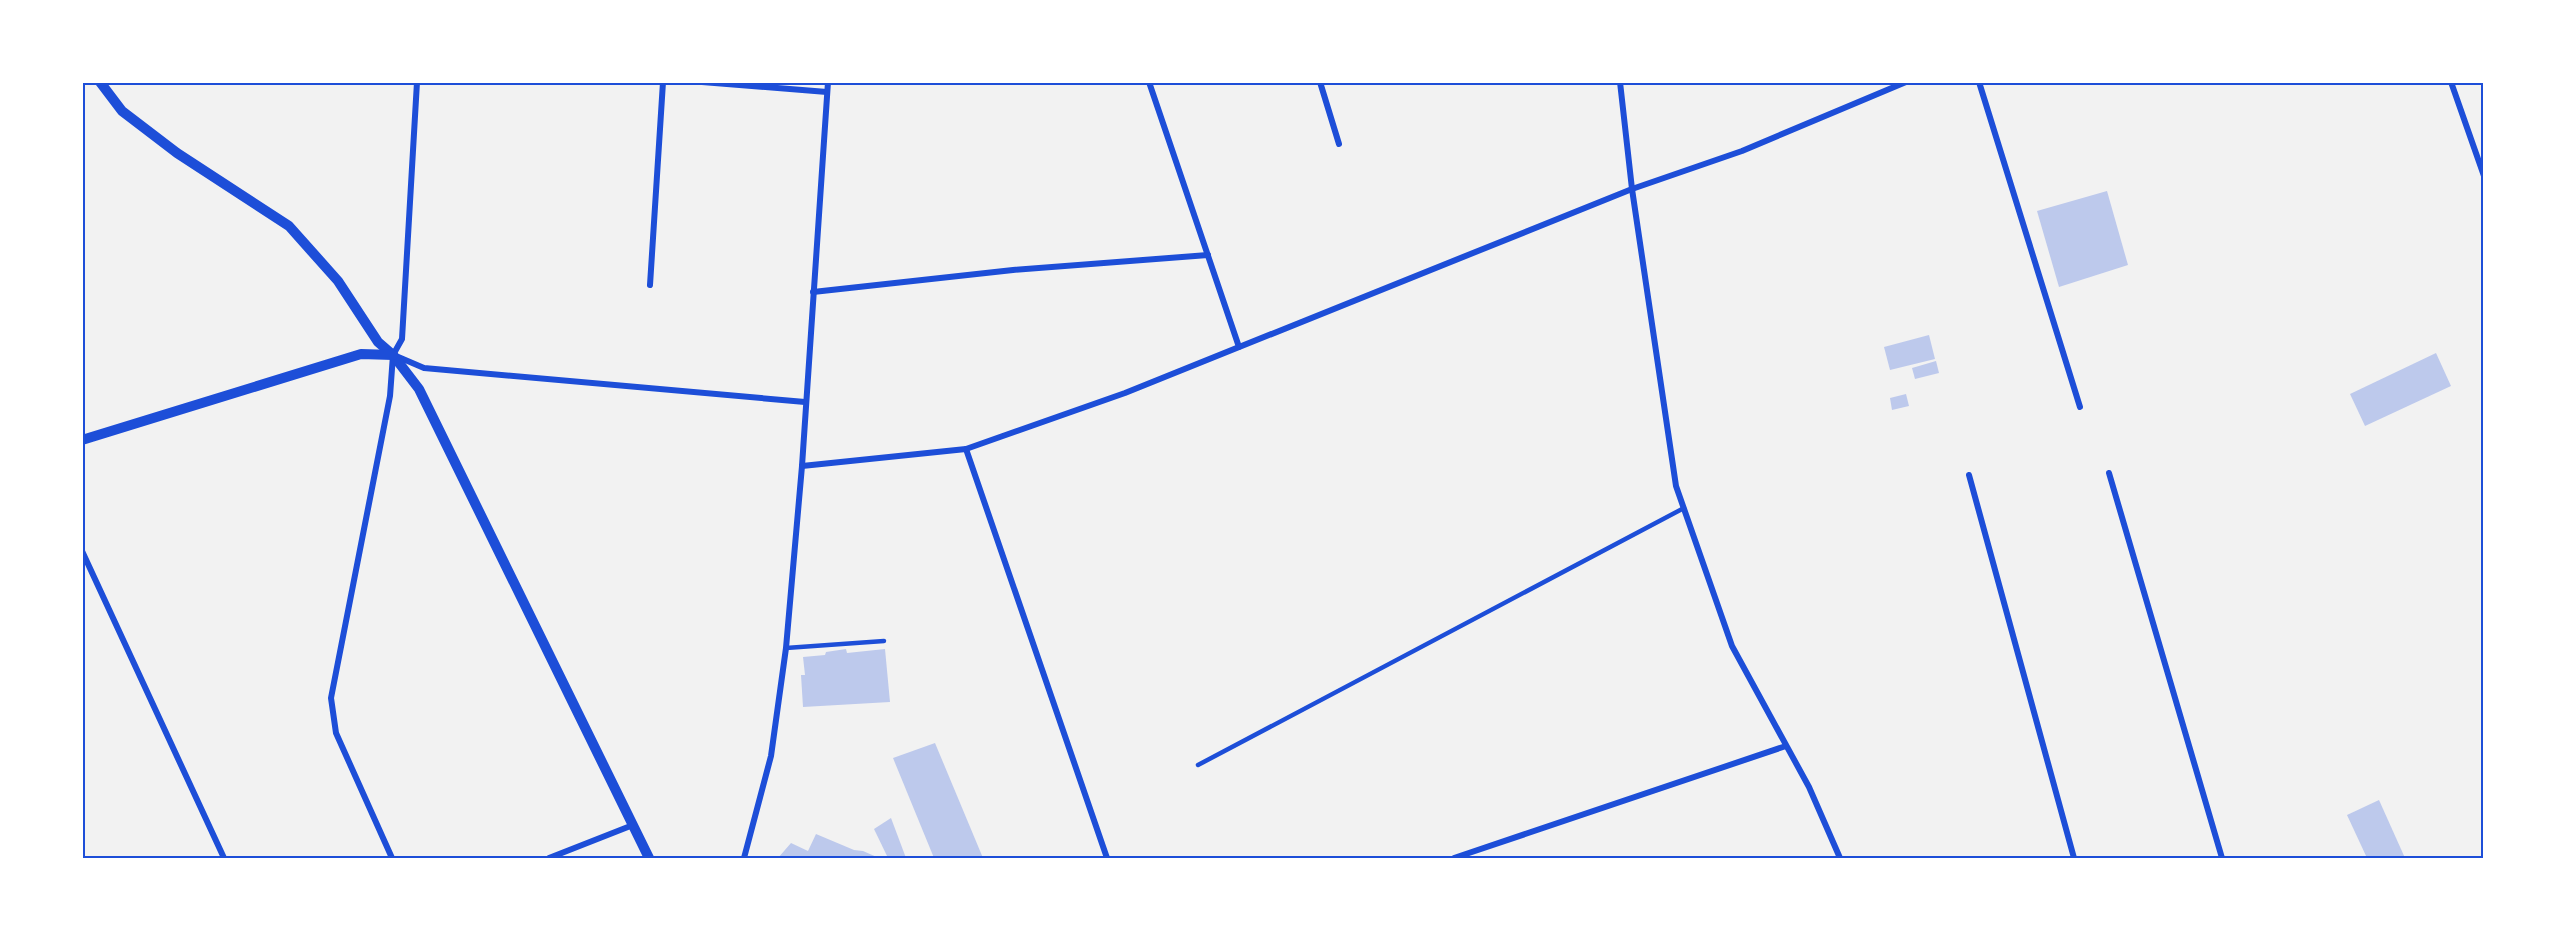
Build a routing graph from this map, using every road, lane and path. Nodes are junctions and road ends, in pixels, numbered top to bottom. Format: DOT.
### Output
graph roads {
  1 [pos="100,82"];
  2 [pos="417,82"];
  3 [pos="663,82"];
  4 [pos="702,82"];
  5 [pos="828,82"];
  6 [pos="1149,82"];
  7 [pos="1320,82"];
  8 [pos="1620,82"];
  9 [pos="1906,82"];
  10 [pos="1979,82"];
  11 [pos="2451,82"];
  12 [pos="827,92"];
  13 [pos="1339,144"];
  14 [pos="2484,176"];
  15 [pos="1632,189"];
  16 [pos="1208,255"];
  17 [pos="650,285"];
  18 [pos="813,292"];
  19 [pos="1239,347"];
  20 [pos="393,355"];
  21 [pos="805,402"];
  22 [pos="2080,407"];
  23 [pos="82,440"];
  24 [pos="966,449"];
  25 [pos="802,466"];
  26 [pos="2109,473"];
  27 [pos="1969,475"];
  28 [pos="1684,508"];
  29 [pos="82,551"];
  30 [pos="884,641"];
  31 [pos="786,648"];
  32 [pos="1786,746"];
  33 [pos="1198,765"];
  34 [pos="633,825"];
  35 [pos="224,858"];
  36 [pos="392,858"];
  37 [pos="549,858"];
  38 [pos="649,858"];
  39 [pos="744,858"];
  40 [pos="1107,858"];
  41 [pos="1454,858"];
  42 [pos="1840,858"];
  43 [pos="2074,858"];
  44 [pos="2222,858"];
  1 -- 20 [label="street"];
  2 -- 20 [label="street"];
  3 -- 17 [label="street"];
  4 -- 12 [label="street"];
  5 -- 12 [label="street"];
  6 -- 16 [label="street"];
  7 -- 13 [label="street"];
  8 -- 15 [label="street"];
  9 -- 15 [label="street"];
  10 -- 22 [label="street"];
  11 -- 14 [label="street"];
  12 -- 18 [label="street"];
  15 -- 19 [label="street"];
  15 -- 28 [label="street"];
  16 -- 18 [label="street"];
  16 -- 19 [label="street"];
  18 -- 21 [label="street"];
  19 -- 24 [label="street"];
  20 -- 21 [label="street"];
  20 -- 23 [label="street"];
  20 -- 34 [label="street"];
  20 -- 36 [label="street"];
  21 -- 25 [label="street"];
  24 -- 25 [label="street"];
  24 -- 40 [label="street"];
  25 -- 31 [label="street"];
  26 -- 44 [label="street"];
  27 -- 43 [label="street"];
  28 -- 32 [label="street"];
  28 -- 33 [label="lane"];
  29 -- 35 [label="street"];
  30 -- 31 [label="lane"];
  31 -- 39 [label="street"];
  32 -- 41 [label="street"];
  32 -- 42 [label="street"];
  34 -- 37 [label="street"];
  34 -- 38 [label="street"];
}
